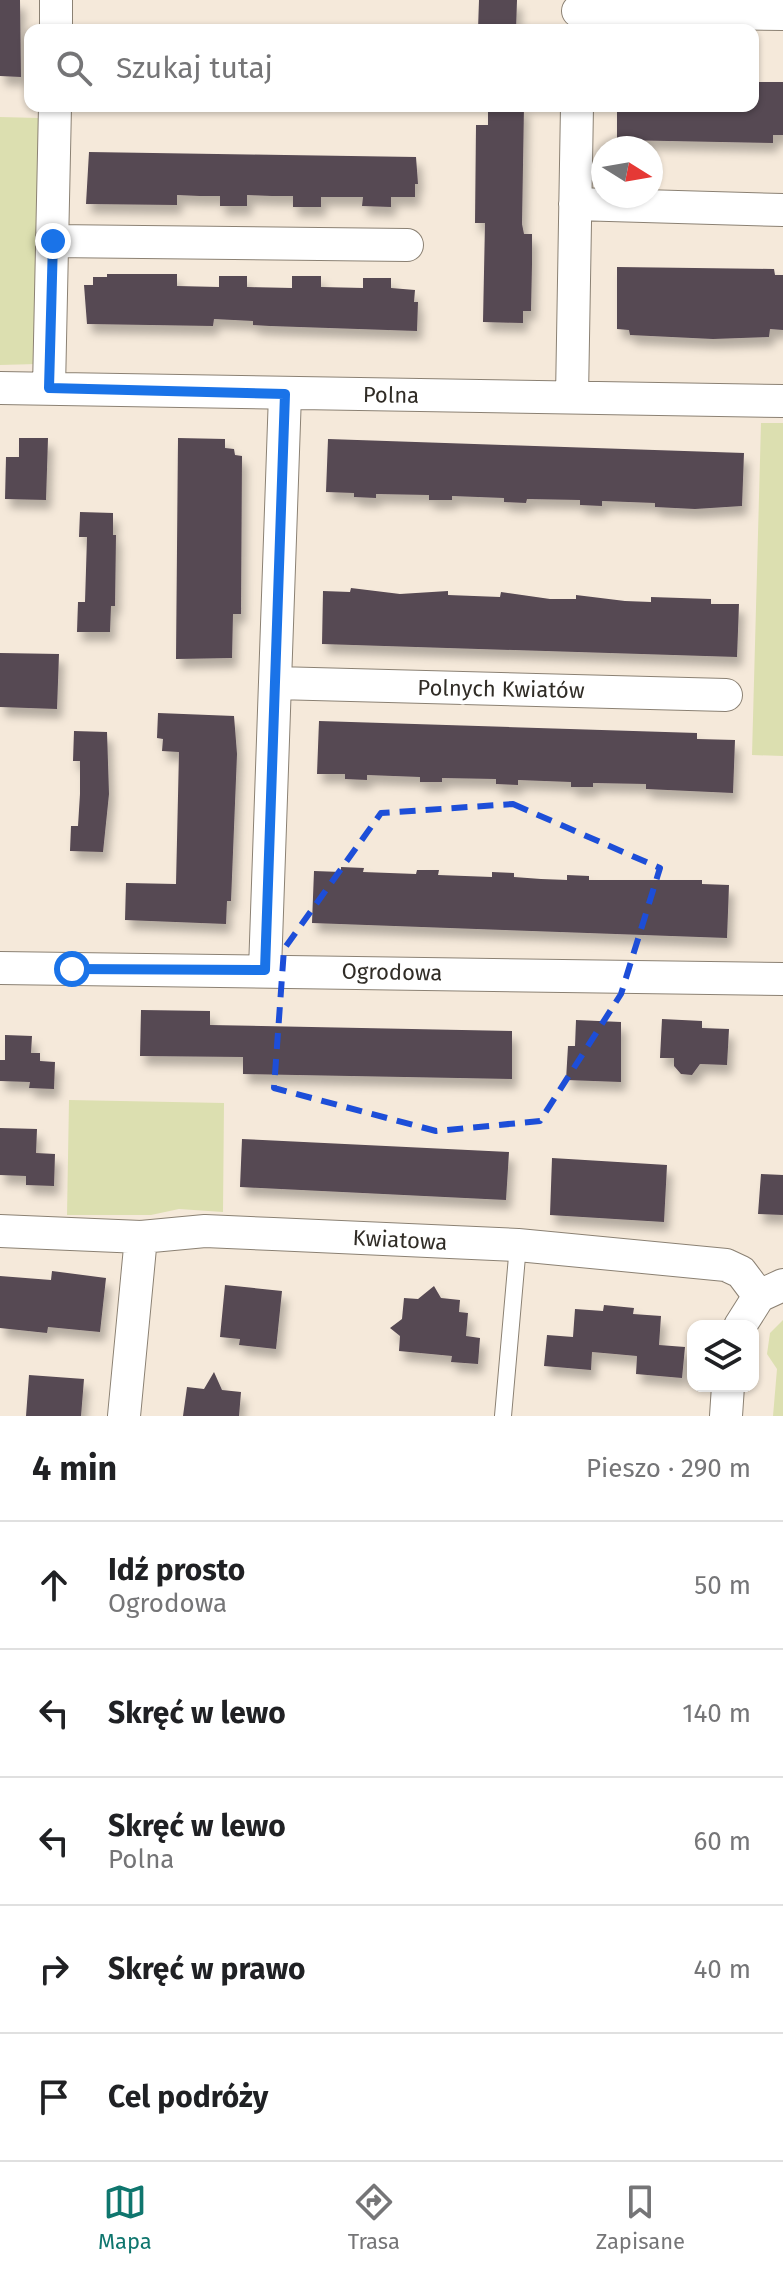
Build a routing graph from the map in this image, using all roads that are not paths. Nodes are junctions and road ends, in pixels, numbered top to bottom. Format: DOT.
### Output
graph roads {
  1 [pos="56,0"];
  2 [pos="578,14"];
  3 [pos="783,14"];
  4 [pos="56,24"];
  5 [pos="55,112"];
  6 [pos="577,112"];
  7 [pos="575,204"];
  8 [pos="783,210"];
  9 [pos="53,241"];
  10 [pos="407,245"];
  11 [pos="0,388"];
  12 [pos="49,388"];
  13 [pos="285,394"];
  14 [pos="572,397"];
  15 [pos="783,401"];
  16 [pos="276,683"];
  17 [pos="726,695"];
  18 [pos="0,968"];
  19 [pos="265,970"];
  20 [pos="783,979"];
  21 [pos="0,1231"];
  22 [pos="141,1237"];
  23 [pos="518,1245"];
  24 [pos="771,1291"];
  25 [pos="745,1320"];
  26 [pos="728,1392"];
  27 [pos="124,1416"];
  28 [pos="503,1416"];
  29 [pos="726,1416"];
  1 -- 4 [label="street"];
  2 -- 3 [label="street"];
  5 -- 9 [label="street"];
  6 -- 7 [label="street"];
  7 -- 8 [label="street"];
  7 -- 14 [label="street"];
  9 -- 10 [label="street"];
  9 -- 12 [label="street"];
  11 -- 12 [label="street, Polna"];
  12 -- 13 [label="street, Polna"];
  13 -- 14 [label="street, Polna"];
  13 -- 16 [label="street"];
  14 -- 15 [label="street, Polna"];
  16 -- 17 [label="street, Polnych Kwiatów"];
  16 -- 19 [label="street"];
  18 -- 19 [label="street, Ogrodowa"];
  19 -- 20 [label="street, Ogrodowa"];
  21 -- 22 [label="street, Kwiatowa"];
  22 -- 23 [label="street, Kwiatowa"];
  22 -- 27 [label="street"];
  23 -- 24 [label="street, Kwiatowa"];
  23 -- 28 [label="lane"];
  24 -- 25 [label="street"];
  26 -- 29 [label="street"];
}
